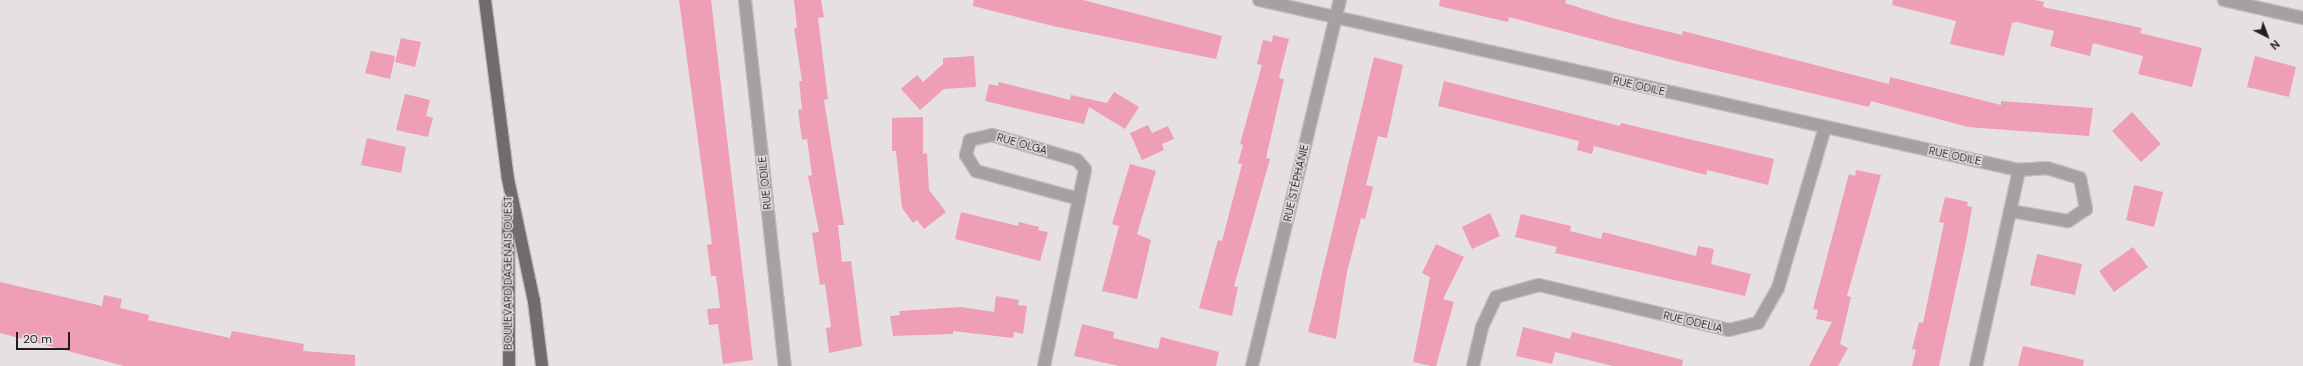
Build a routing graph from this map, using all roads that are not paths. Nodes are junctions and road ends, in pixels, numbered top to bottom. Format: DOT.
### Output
graph roads {
  1 [pos="486,0"];
  2 [pos="745,0"];
  3 [pos="1259,0"];
  4 [pos="1340,0"];
  5 [pos="2224,0"];
  6 [pos="1335,18"];
  7 [pos="2303,18"];
  8 [pos="1824,127"];
  9 [pos="2019,170"];
  10 [pos="508,180"];
  11 [pos="1079,199"];
  12 [pos="2010,212"];
  13 [pos="509,366"];
  14 [pos="542,366"];
  15 [pos="785,366"];
  16 [pos="1044,366"];
  17 [pos="1252,366"];
  18 [pos="1473,366"];
  19 [pos="1976,366"];
  1 -- 10 [label="main road, BOULEVARD DAGENAIS OUEST"];
  2 -- 15 [label="street, RUE ODILE"];
  3 -- 6 [label="street, RUE ODILE"];
  4 -- 6 [label="street, RUE STÉPHANIE"];
  5 -- 7 [label="street"];
  6 -- 8 [label="street, RUE ODILE"];
  6 -- 17 [label="street, RUE STÉPHANIE"];
  8 -- 9 [label="street, RUE ODILE"];
  8 -- 18 [label="street, RUE ODELIA"];
  9 -- 12 [label="street"];
  9 -- 12 [label="street, RUE ODILE"];
  10 -- 13 [label="main road, BOULEVARD DAGENAIS OUEST"];
  10 -- 14 [label="main road, BOULEVARD DAGENAIS OUEST"];
  11 -- 11 [label="street, RUE OLGA"];
  11 -- 16 [label="street, RUE OLGA"];
  12 -- 19 [label="street"];
}
